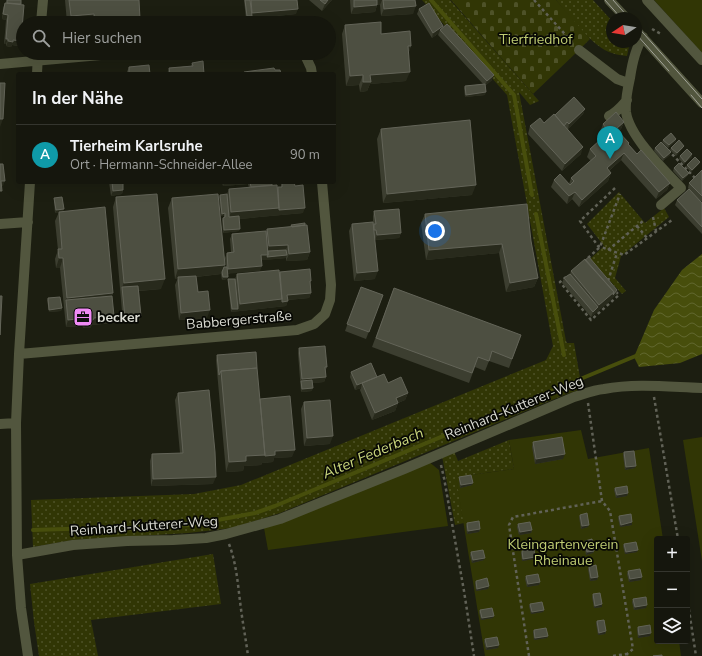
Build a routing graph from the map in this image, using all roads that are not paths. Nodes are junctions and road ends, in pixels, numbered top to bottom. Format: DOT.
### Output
graph roads {
  1 [pos="43,0"];
  2 [pos="609,0"];
  3 [pos="647,0"];
  4 [pos="620,12"];
  5 [pos="42,16"];
  6 [pos="642,36"];
  7 [pos="636,48"];
  8 [pos="579,50"];
  9 [pos="22,60"];
  10 [pos="38,60"];
  11 [pos="308,60"];
  12 [pos="702,60"];
  13 [pos="0,64"];
  14 [pos="37,72"];
  15 [pos="312,72"];
  16 [pos="628,83"];
  17 [pos="626,100"];
  18 [pos="702,103"];
  19 [pos="609,116"];
  20 [pos="30,184"];
  21 [pos="322,184"];
  22 [pos="661,205"];
  23 [pos="28,222"];
  24 [pos="0,224"];
  25 [pos="19,354"];
  26 [pos="702,388"];
  27 [pos="16,423"];
  28 [pos="0,424"];
  29 [pos="17,555"];
  30 [pos="28,656"];
  1 -- 5 [label="street"];
  2 -- 4 [label="street"];
  3 -- 12 [label="street"];
  6 -- 18 [label="street"];
  7 -- 16 [label="street"];
  8 -- 16 [label="street"];
  9 -- 13 [label="street"];
  10 -- 14 [label="street"];
  11 -- 15 [label="street"];
  16 -- 17 [label="street"];
  17 -- 19 [label="street"];
  17 -- 22 [label="street"];
  20 -- 23 [label="street"];
  21 -- 25 [label="street, Babbergerstraße"];
  23 -- 24 [label="street"];
  23 -- 25 [label="street"];
  25 -- 27 [label="street"];
  26 -- 29 [label="street, Reinhard-Kutterer-Weg"];
  27 -- 28 [label="street"];
  27 -- 29 [label="street"];
  29 -- 30 [label="street"];
}
